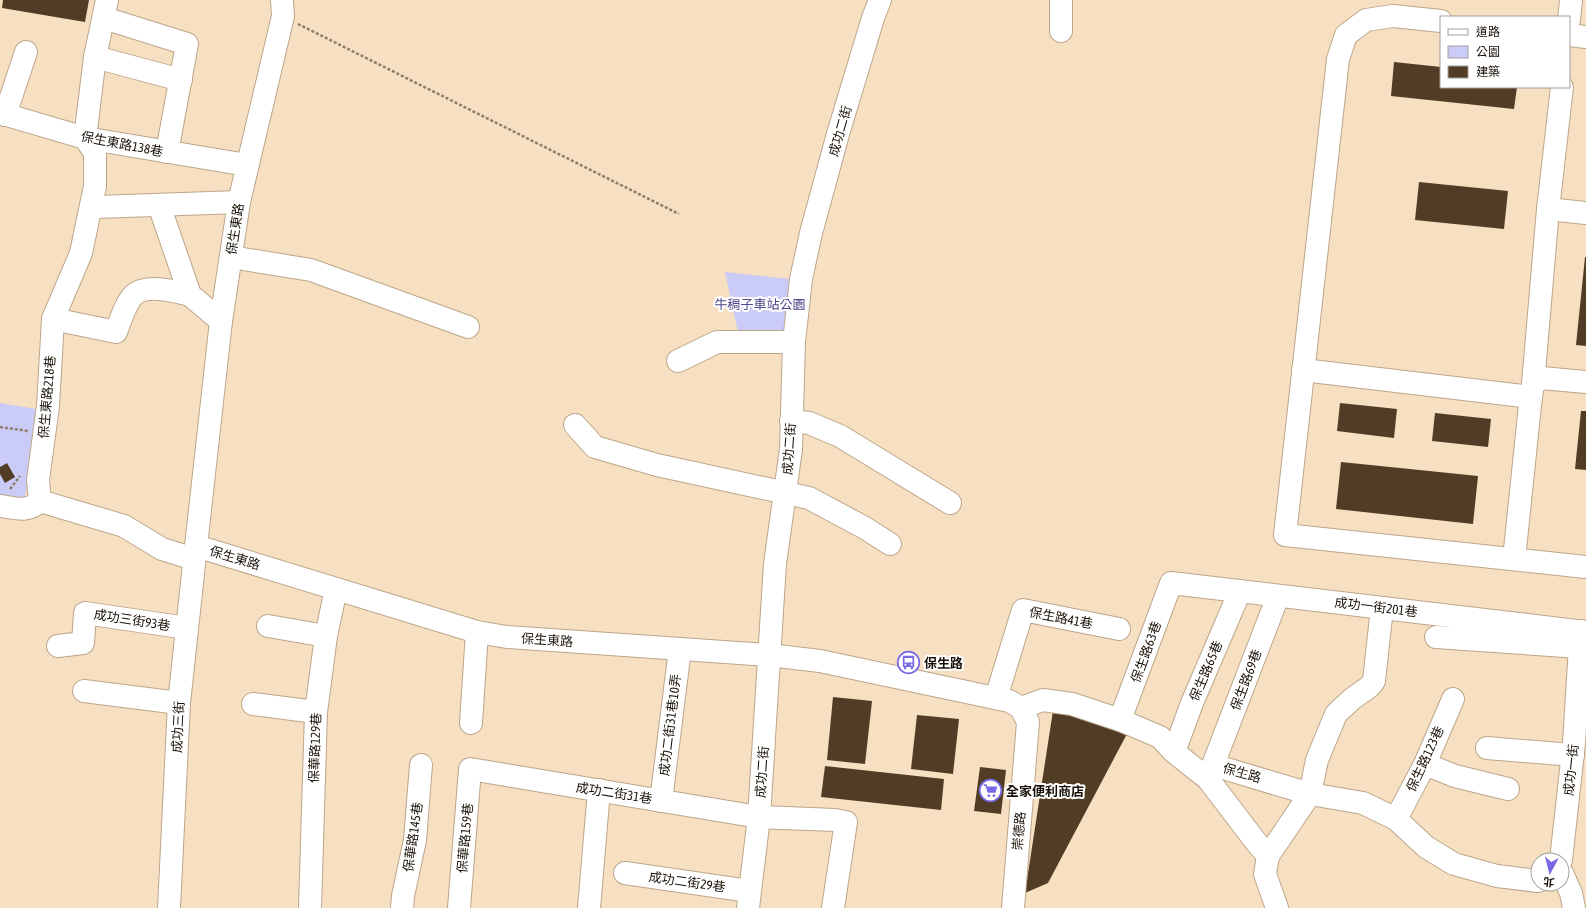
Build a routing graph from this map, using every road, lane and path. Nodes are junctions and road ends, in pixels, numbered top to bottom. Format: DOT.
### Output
graph roads {
  1 [pos="880,0"];
  2 [pos="1061,0"];
  3 [pos="1571,0"];
  4 [pos="282,8"];
  5 [pos="105,9"];
  6 [pos="1569,16"];
  7 [pos="1440,21"];
  8 [pos="1061,31"];
  9 [pos="1570,35"];
  10 [pos="1586,37"];
  11 [pos="26,52"];
  12 [pos="95,58"];
  13 [pos="181,80"];
  14 [pos="1562,88"];
  15 [pos="3,114"];
  16 [pos="85,138"];
  17 [pos="167,152"];
  18 [pos="247,165"];
  19 [pos="239,202"];
  20 [pos="159,205"];
  21 [pos="91,209"];
  22 [pos="1548,209"];
  23 [pos="1586,213"];
  24 [pos="679,214"];
  25 [pos="231,257"];
  26 [pos="190,295"];
  27 [pos="53,319"];
  28 [pos="221,321"];
  29 [pos="468,328"];
  30 [pos="794,342"];
  31 [pos="678,361"];
  32 [pos="1303,370"];
  33 [pos="1586,382"];
  34 [pos="1532,391"];
  35 [pos="791,421"];
  36 [pos="575,425"];
  37 [pos="0,427"];
  38 [pos="44,433"];
  39 [pos="785,492"];
  40 [pos="40,501"];
  41 [pos="950,503"];
  42 [pos="0,506"];
  43 [pos="890,544"];
  44 [pos="195,553"];
  45 [pos="1514,559"];
  46 [pos="1586,567"];
  47 [pos="1171,583"];
  48 [pos="336,589"];
  49 [pos="1240,591"];
  50 [pos="1278,596"];
  51 [pos="1382,608"];
  52 [pos="268,626"];
  53 [pos="187,628"];
  54 [pos="1119,629"];
  55 [pos="477,632"];
  56 [pos="326,636"];
  57 [pos="1436,637"];
  58 [pos="1583,637"];
  59 [pos="58,646"];
  60 [pos="680,649"];
  61 [pos="769,655"];
  62 [pos="84,691"];
  63 [pos="996,698"];
  64 [pos="1453,699"];
  65 [pos="179,703"];
  66 [pos="253,704"];
  67 [pos="1021,708"];
  68 [pos="316,712"];
  69 [pos="1120,720"];
  70 [pos="471,723"];
  71 [pos="1487,748"];
  72 [pos="1174,752"];
  73 [pos="1573,755"];
  74 [pos="1425,764"];
  75 [pos="421,765"];
  76 [pos="470,769"];
  77 [pos="1211,772"];
  78 [pos="1508,789"];
  79 [pos="599,790"];
  80 [pos="1310,794"];
  81 [pos="661,800"];
  82 [pos="759,817"];
  83 [pos="1396,819"];
  84 [pos="1562,852"];
  85 [pos="1268,856"];
  86 [pos="624,873"];
  87 [pos="1530,881"];
  88 [pos="749,900"];
  89 [pos="169,908"];
  90 [pos="310,908"];
  91 [pos="402,908"];
  92 [pos="459,908"];
  93 [pos="589,908"];
  94 [pos="833,908"];
  95 [pos="1013,908"];
  96 [pos="1276,908"];
  1 -- 30 [label="street, 成功二街"];
  2 -- 8 [label="street"];
  3 -- 6 [label="street"];
  4 -- 18 [label="street, 保生東路"];
  4 -- 24 [label="path"];
  5 -- 12 [label="street"];
  5 -- 13 [label="street"];
  7 -- 32 [label="street"];
  9 -- 10 [label="street"];
  11 -- 15 [label="street"];
  12 -- 13 [label="street"];
  12 -- 16 [label="street"];
  13 -- 17 [label="street"];
  14 -- 22 [label="street"];
  15 -- 16 [label="street, 保生東路138巷"];
  16 -- 17 [label="street, 保生東路138巷"];
  16 -- 21 [label="street, 保生東路218巷"];
  17 -- 18 [label="street, 保生東路138巷"];
  18 -- 19 [label="street, 保生東路"];
  19 -- 20 [label="street"];
  19 -- 25 [label="street, 保生東路"];
  20 -- 21 [label="street"];
  20 -- 26 [label="street"];
  21 -- 27 [label="street, 保生東路218巷"];
  22 -- 23 [label="street"];
  22 -- 34 [label="street"];
  25 -- 28 [label="street, 保生東路"];
  25 -- 29 [label="street"];
  26 -- 27 [label="street"];
  26 -- 28 [label="street"];
  27 -- 38 [label="street, 保生東路218巷"];
  28 -- 44 [label="street, 保生東路"];
  30 -- 31 [label="street"];
  30 -- 35 [label="street, 成功二街"];
  32 -- 34 [label="street"];
  32 -- 45 [label="street"];
  33 -- 34 [label="street"];
  34 -- 45 [label="street"];
  35 -- 39 [label="street, 成功二街"];
  35 -- 41 [label="street"];
  36 -- 39 [label="street"];
  37 -- 38 [label="path"];
  38 -- 40 [label="street, 保生東路218巷"];
  39 -- 43 [label="street"];
  39 -- 61 [label="street, 成功二街"];
  40 -- 42 [label="street"];
  40 -- 44 [label="street"];
  44 -- 48 [label="street, 保生東路"];
  44 -- 53 [label="street, 成功三街"];
  45 -- 46 [label="street"];
  47 -- 49 [label="street, 成功一街201巷"];
  47 -- 69 [label="street, 保生路63巷"];
  48 -- 55 [label="street, 保生東路"];
  48 -- 56 [label="street, 保華路129巷"];
  49 -- 50 [label="street, 成功一街201巷"];
  49 -- 72 [label="street, 保生路65巷"];
  50 -- 51 [label="street, 成功一街201巷"];
  50 -- 77 [label="street, 保生路69巷"];
  51 -- 58 [label="street, 成功一街201巷"];
  51 -- 80 [label="street"];
  52 -- 56 [label="street"];
  53 -- 59 [label="street, 成功三街93巷"];
  53 -- 65 [label="street, 成功三街"];
  54 -- 63 [label="street, 保生路41巷"];
  55 -- 60 [label="street, 保生東路"];
  55 -- 70 [label="street"];
  56 -- 68 [label="street, 保華路129巷"];
  57 -- 58 [label="street"];
  58 -- 73 [label="street, 成功一街"];
  60 -- 61 [label="street, 保生東路"];
  60 -- 81 [label="street, 成功二街31巷10弄"];
  61 -- 63 [label="street"];
  61 -- 82 [label="street, 成功二街"];
  62 -- 65 [label="street"];
  63 -- 67 [label="street"];
  64 -- 74 [label="street, 保生路123巷"];
  65 -- 89 [label="street, 成功三街"];
  66 -- 68 [label="street"];
  67 -- 69 [label="street, 保生路"];
  67 -- 95 [label="street, 崇德路"];
  68 -- 90 [label="street, 保華路129巷"];
  69 -- 72 [label="street, 保生路"];
  71 -- 73 [label="street"];
  72 -- 77 [label="street, 保生路"];
  73 -- 84 [label="street, 成功一街"];
  74 -- 78 [label="street"];
  74 -- 83 [label="street, 保生路123巷"];
  75 -- 91 [label="street, 保華路145巷"];
  76 -- 79 [label="street, 成功二街31巷"];
  76 -- 92 [label="street, 保華路159巷"];
  77 -- 80 [label="street, 保生路"];
  77 -- 85 [label="street"];
  79 -- 81 [label="street, 成功二街31巷"];
  79 -- 93 [label="street"];
  80 -- 83 [label="street, 保生路"];
  80 -- 85 [label="street"];
  81 -- 82 [label="street, 成功二街31巷"];
  82 -- 88 [label="street, 成功二街"];
  82 -- 94 [label="street, 成功二街31巷"];
  83 -- 87 [label="street, 保生路"];
  85 -- 96 [label="street"];
  86 -- 88 [label="street, 成功二街29巷"];
}
